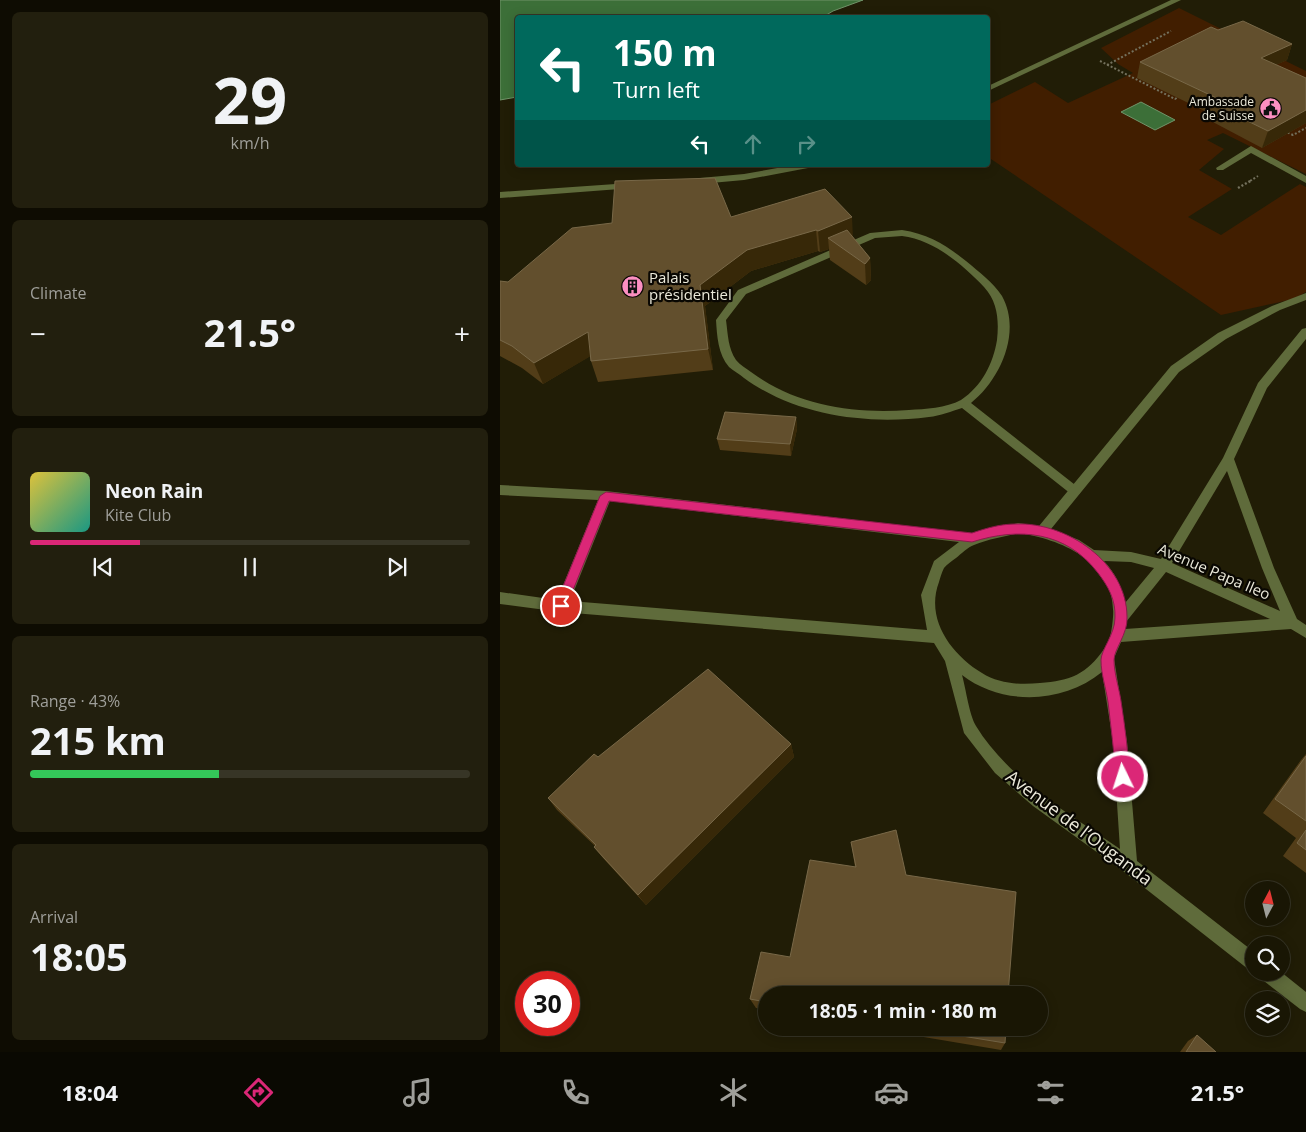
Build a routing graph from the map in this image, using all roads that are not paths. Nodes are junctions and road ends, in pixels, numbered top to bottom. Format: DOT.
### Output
graph roads {
  1 [pos="1178,0"];
  2 [pos="990,88"];
  3 [pos="797,167"];
  4 [pos="1220,168"];
  5 [pos="1306,180"];
  6 [pos="688,182"];
  7 [pos="640,186"];
  8 [pos="500,195"];
  9 [pos="1306,296"];
  10 [pos="1306,332"];
  11 [pos="964,403"];
  12 [pos="1228,459"];
  13 [pos="500,490"];
  14 [pos="1075,491"];
  15 [pos="606,496"];
  16 [pos="1042,531"];
  17 [pos="972,538"];
  18 [pos="1091,555"];
  19 [pos="1164,565"];
  20 [pos="500,598"];
  21 [pos="561,606"];
  22 [pos="1121,618"];
  23 [pos="1292,624"];
  24 [pos="1306,632"];
  25 [pos="1118,636"];
  26 [pos="935,637"];
  27 [pos="1108,658"];
  28 [pos="951,659"];
  29 [pos="1129,866"];
  30 [pos="1245,956"];
  31 [pos="1278,981"];
  32 [pos="1306,1003"];
  1 -- 2 [label="street"];
  3 -- 6 [label="street"];
  4 -- 5 [label="street"];
  7 -- 8 [label="street"];
  9 -- 14 [label="street"];
  10 -- 12 [label="street"];
  11 -- 11 [label="street"];
  11 -- 14 [label="street"];
  12 -- 19 [label="street"];
  12 -- 23 [label="street, Avenue Papa Ileo"];
  13 -- 15 [label="street"];
  14 -- 16 [label="street"];
  15 -- 17 [label="street"];
  15 -- 21 [label="street"];
  16 -- 17 [label="street"];
  16 -- 18 [label="street"];
  17 -- 26 [label="street"];
  18 -- 19 [label="street, Avenue Papa Ileo"];
  18 -- 22 [label="street"];
  19 -- 22 [label="street"];
  19 -- 23 [label="street, Avenue Papa Ileo"];
  20 -- 21 [label="street"];
  21 -- 26 [label="street"];
  22 -- 25 [label="street"];
  23 -- 24 [label="street, Avenue Papa Ileo"];
  23 -- 25 [label="street, Avenue Papa Ileo"];
  25 -- 27 [label="street"];
  26 -- 28 [label="street"];
  27 -- 28 [label="street"];
  27 -- 29 [label="street"];
  28 -- 29 [label="street, Avenue de l’Ouganda"];
  29 -- 30 [label="street, Avenue de l’Ouganda"];
  31 -- 32 [label="street"];
}
